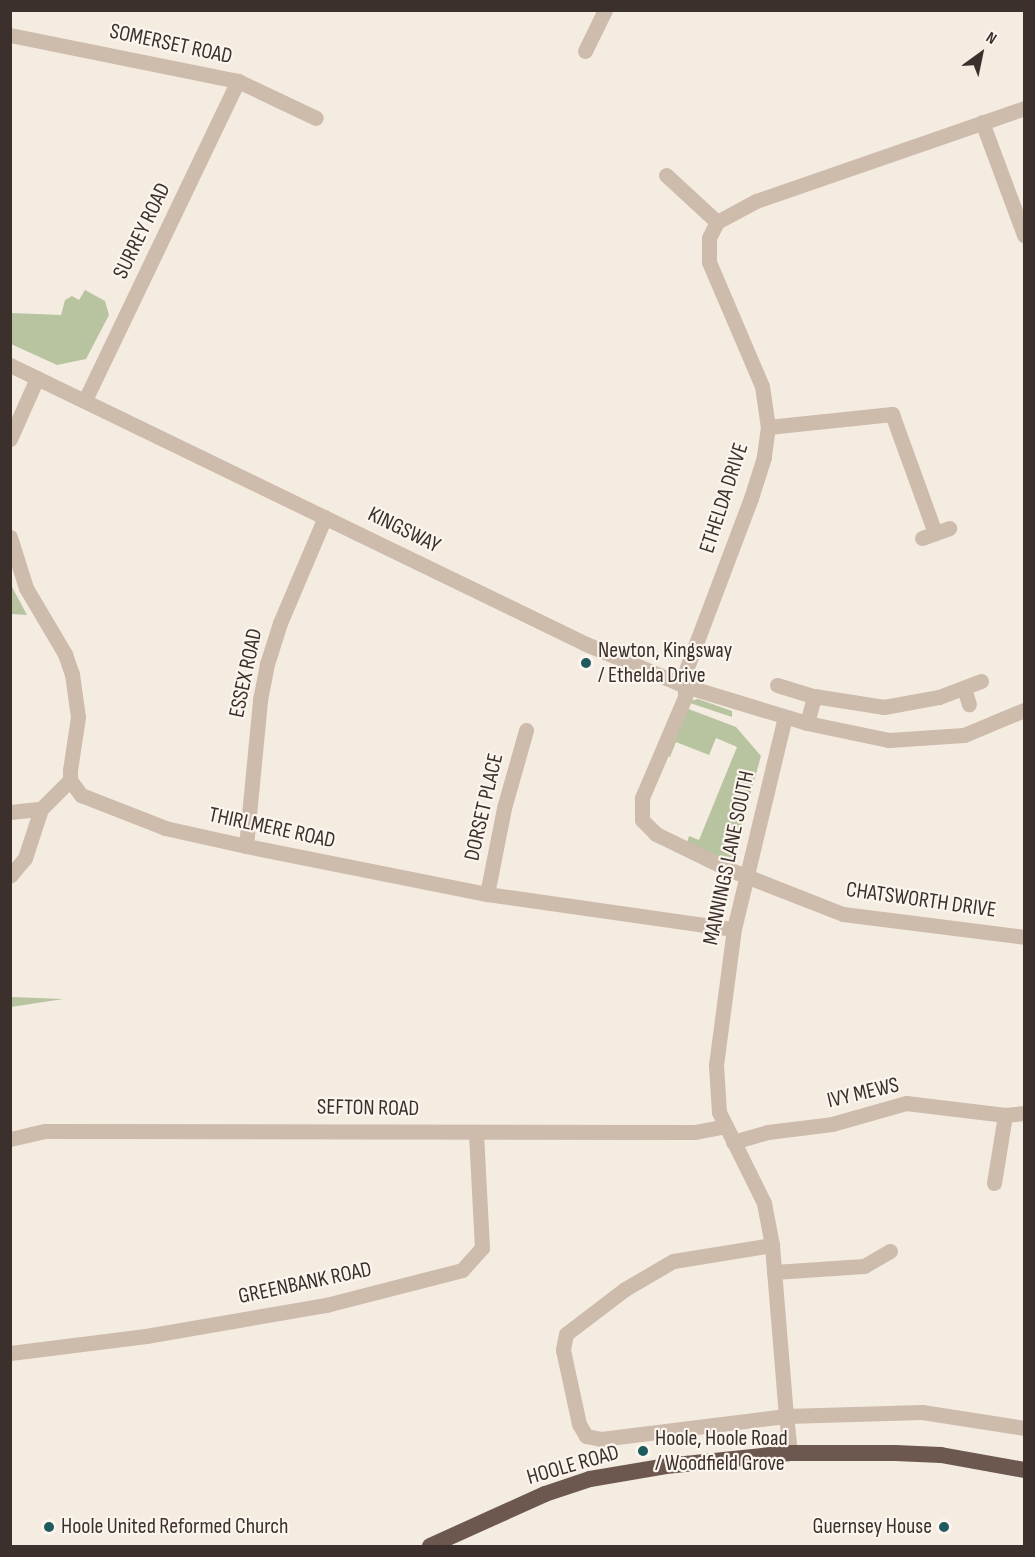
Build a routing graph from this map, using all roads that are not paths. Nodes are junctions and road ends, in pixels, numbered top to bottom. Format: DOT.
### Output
graph roads {
  1 [pos="605,10"];
  2 [pos="10,35"];
  3 [pos="585,51"];
  4 [pos="238,81"];
  5 [pos="1024,108"];
  6 [pos="316,118"];
  7 [pos="982,122"];
  8 [pos="666,175"];
  9 [pos="717,222"];
  10 [pos="1024,235"];
  11 [pos="10,365"];
  12 [pos="37,378"];
  13 [pos="85,400"];
  14 [pos="768,427"];
  15 [pos="10,439"];
  16 [pos="325,517"];
  17 [pos="935,533"];
  18 [pos="10,537"];
  19 [pos="981,681"];
  20 [pos="777,685"];
  21 [pos="686,686"];
  22 [pos="964,688"];
  23 [pos="814,696"];
  24 [pos="969,704"];
  25 [pos="1024,710"];
  26 [pos="785,717"];
  27 [pos="807,723"];
  28 [pos="526,730"];
  29 [pos="70,780"];
  30 [pos="41,810"];
  31 [pos="10,812"];
  32 [pos="246,846"];
  33 [pos="10,876"];
  34 [pos="745,876"];
  35 [pos="487,894"];
  36 [pos="734,929"];
  37 [pos="1024,937"];
  38 [pos="1024,1113"];
  39 [pos="1005,1115"];
  40 [pos="725,1126"];
  41 [pos="476,1132"];
  42 [pos="10,1139"];
  43 [pos="733,1142"];
  44 [pos="994,1184"];
  45 [pos="772,1245"];
  46 [pos="890,1251"];
  47 [pos="774,1272"];
  48 [pos="10,1353"];
  49 [pos="786,1416"];
  50 [pos="1024,1428"];
  51 [pos="790,1453"];
  52 [pos="1024,1470"];
  53 [pos="429,1546"];
  1 -- 3 [label="street"];
  2 -- 4 [label="street, SOMERSET ROAD"];
  4 -- 6 [label="street, SOMERSET ROAD"];
  4 -- 13 [label="street, SURREY ROAD"];
  5 -- 7 [label="street"];
  7 -- 9 [label="street"];
  7 -- 10 [label="street"];
  8 -- 9 [label="street"];
  9 -- 14 [label="street, ETHELDA DRIVE"];
  11 -- 12 [label="street, KINGSWAY"];
  12 -- 13 [label="street, KINGSWAY"];
  12 -- 15 [label="street"];
  13 -- 16 [label="street, KINGSWAY"];
  14 -- 17 [label="street"];
  14 -- 21 [label="street, ETHELDA DRIVE"];
  16 -- 21 [label="street, KINGSWAY"];
  16 -- 32 [label="street, ESSEX ROAD"];
  18 -- 29 [label="street"];
  19 -- 22 [label="street"];
  20 -- 23 [label="street"];
  21 -- 26 [label="street, KINGSWAY"];
  21 -- 34 [label="street, ETHELDA DRIVE"];
  22 -- 23 [label="street"];
  22 -- 24 [label="street"];
  23 -- 27 [label="street"];
  25 -- 27 [label="street"];
  26 -- 27 [label="street"];
  26 -- 34 [label="street, MANNINGS LANE SOUTH"];
  28 -- 35 [label="street, DORSET PLACE"];
  29 -- 30 [label="street"];
  29 -- 32 [label="street, THIRLMERE ROAD"];
  30 -- 31 [label="street"];
  30 -- 33 [label="street"];
  32 -- 35 [label="street, THIRLMERE ROAD"];
  34 -- 36 [label="street, MANNINGS LANE SOUTH"];
  34 -- 37 [label="street, CHATSWORTH DRIVE"];
  35 -- 36 [label="street, THIRLMERE ROAD"];
  36 -- 40 [label="street, MANNINGS LANE SOUTH"];
  38 -- 39 [label="street, IVY MEWS"];
  39 -- 43 [label="street, IVY MEWS"];
  39 -- 44 [label="street"];
  40 -- 41 [label="street, SEFTON ROAD"];
  40 -- 43 [label="street, MANNINGS LANE SOUTH"];
  41 -- 42 [label="street, SEFTON ROAD"];
  41 -- 48 [label="street, GREENBANK ROAD"];
  43 -- 45 [label="street, MANNINGS LANE SOUTH"];
  45 -- 47 [label="street, MANNINGS LANE SOUTH"];
  45 -- 49 [label="street, HOOLE ROAD"];
  46 -- 47 [label="street"];
  47 -- 49 [label="street, MANNINGS LANE SOUTH"];
  49 -- 50 [label="street, HOOLE ROAD"];
  49 -- 51 [label="street, MANNINGS LANE SOUTH"];
  51 -- 52 [label="highway, HOOLE ROAD"];
  51 -- 53 [label="highway, HOOLE ROAD"];
}
